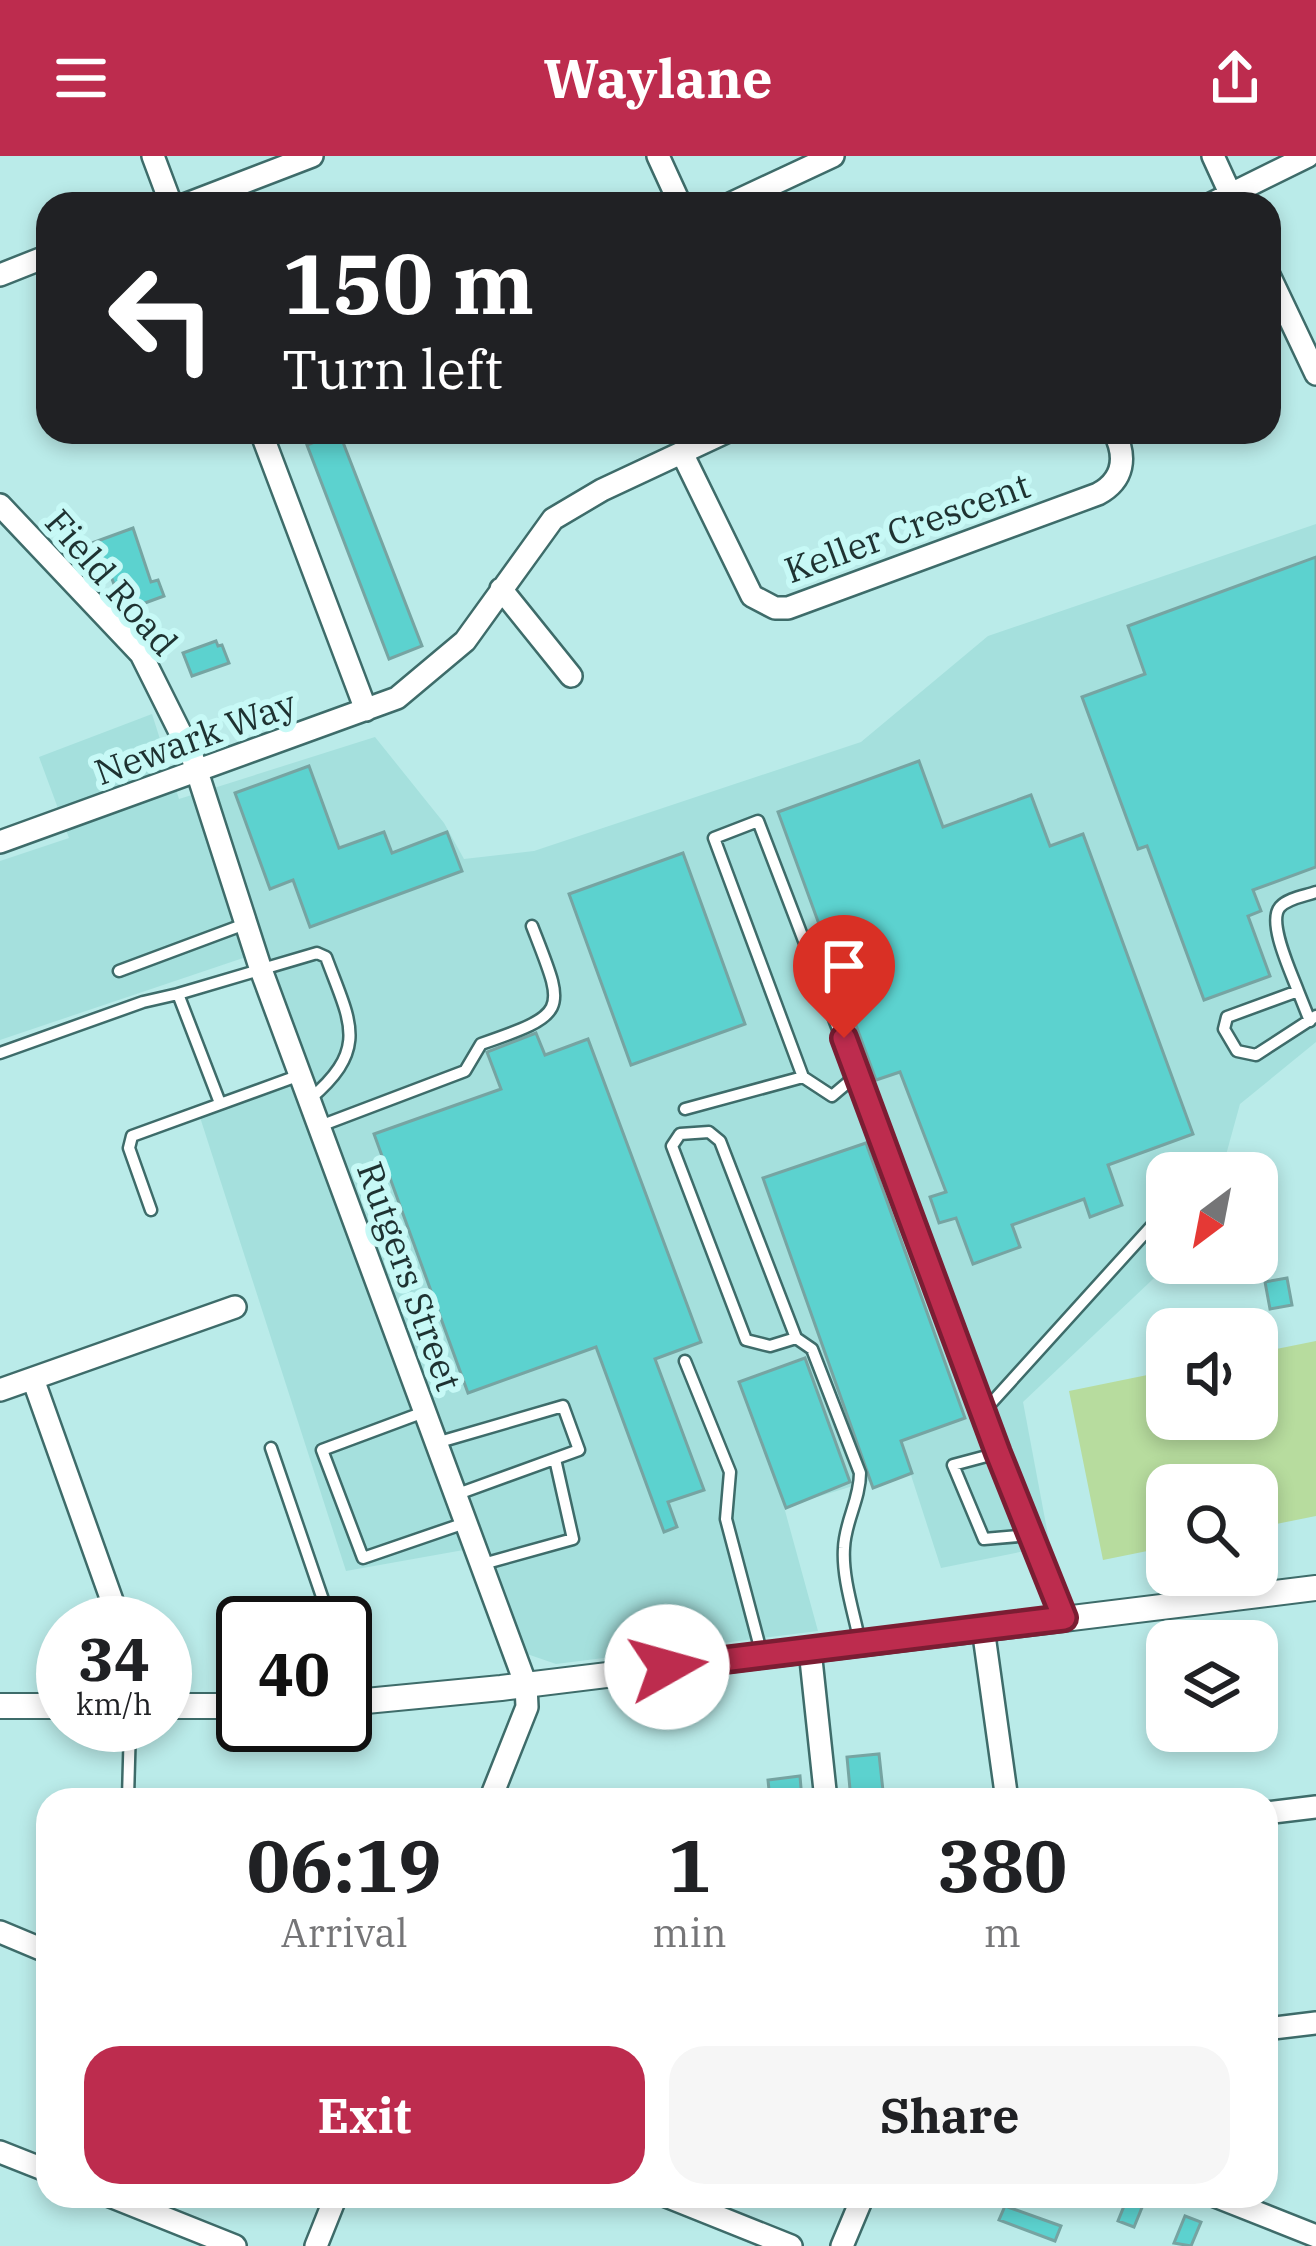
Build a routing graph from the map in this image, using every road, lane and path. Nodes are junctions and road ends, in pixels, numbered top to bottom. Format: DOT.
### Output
graph roads {
  1 [pos="153,156"];
  2 [pos="312,156"];
  3 [pos="658,156"];
  4 [pos="833,156"];
  5 [pos="1213,156"];
  6 [pos="1308,156"];
  7 [pos="166,192"];
  8 [pos="218,192"];
  9 [pos="674,192"];
  10 [pos="756,192"];
  11 [pos="1223,192"];
  12 [pos="1242,192"];
  13 [pos="36,261"];
  14 [pos="0,275"];
  15 [pos="1281,300"];
  16 [pos="1316,372"];
  17 [pos="266,444"];
  18 [pos="701,444"];
  19 [pos="1119,444"];
  20 [pos="682,453"];
  21 [pos="0,505"];
  22 [pos="500,590"];
  23 [pos="571,676"];
  24 [pos="366,710"];
  25 [pos="196,772"];
  26 [pos="0,842"];
  27 [pos="1316,892"];
  28 [pos="245,924"];
  29 [pos="532,926"];
  30 [pos="260,968"];
  31 [pos="119,971"];
  32 [pos="1298,991"];
  33 [pos="178,994"];
  34 [pos="1313,1019"];
  35 [pos="0,1053"];
  36 [pos="858,1074"];
  37 [pos="300,1075"];
  38 [pos="803,1077"];
  39 [pos="310,1099"];
  40 [pos="220,1102"];
  41 [pos="686,1109"];
  42 [pos="320,1126"];
  43 [pos="151,1210"];
  44 [pos="1146,1232"];
  45 [pos="235,1307"];
  46 [pos="796,1338"];
  47 [pos="686,1361"];
  48 [pos="33,1379"];
  49 [pos="0,1390"];
  50 [pos="984,1411"];
  51 [pos="424,1412"];
  52 [pos="436,1443"];
  53 [pos="271,1448"];
  54 [pos="998,1453"];
  55 [pos="555,1459"];
  56 [pos="455,1495"];
  57 [pos="465,1523"];
  58 [pos="1031,1535"];
  59 [pos="480,1565"];
  60 [pos="1316,1588"];
  61 [pos="110,1596"];
  62 [pos="322,1596"];
  63 [pos="1064,1618"];
  64 [pos="983,1628"];
  65 [pos="860,1643"];
  66 [pos="810,1649"];
  67 [pos="762,1655"];
  68 [pos="526,1685"];
  69 [pos="372,1700"];
  70 [pos="36,1708"];
  71 [pos="2,1711"];
  72 [pos="129,1752"];
  73 [pos="128,1788"];
  74 [pos="495,1788"];
  75 [pos="825,1788"];
  76 [pos="1004,1788"];
  77 [pos="1316,1807"];
  78 [pos="1278,1812"];
  79 [pos="0,1932"];
  80 [pos="36,1947"];
  81 [pos="1316,2024"];
  82 [pos="1278,2029"];
  83 [pos="0,2152"];
  84 [pos="36,2166"];
  85 [pos="140,2208"];
  86 [pos="331,2208"];
  87 [pos="696,2208"];
  88 [pos="857,2208"];
  89 [pos="1245,2208"];
  90 [pos="1316,2236"];
  91 [pos="236,2246"];
  92 [pos="316,2246"];
  93 [pos="791,2246"];
  94 [pos="842,2246"];
  1 -- 7 [label="street"];
  2 -- 8 [label="street"];
  3 -- 9 [label="street"];
  4 -- 10 [label="street"];
  5 -- 11 [label="street"];
  6 -- 12 [label="street"];
  13 -- 14 [label="street"];
  15 -- 16 [label="street"];
  17 -- 24 [label="street"];
  18 -- 20 [label="street, Newark Way"];
  19 -- 20 [label="street, Keller Crescent"];
  20 -- 22 [label="street, Newark Way"];
  21 -- 25 [label="street, Field Road"];
  22 -- 23 [label="street"];
  22 -- 24 [label="street, Newark Way"];
  24 -- 25 [label="street, Newark Way"];
  25 -- 26 [label="street, Newark Way"];
  25 -- 28 [label="street, Rutgers Street"];
  27 -- 32 [label="lane"];
  28 -- 30 [label="street, Rutgers Street"];
  28 -- 31 [label="lane"];
  29 -- 42 [label="lane"];
  30 -- 33 [label="lane"];
  30 -- 37 [label="street, Rutgers Street"];
  30 -- 39 [label="lane"];
  32 -- 34 [label="lane"];
  32 -- 34 [label="lane"];
  33 -- 35 [label="lane"];
  33 -- 40 [label="lane"];
  36 -- 38 [label="lane"];
  36 -- 38 [label="lane"];
  36 -- 50 [label="lane"];
  37 -- 39 [label="street, Rutgers Street"];
  37 -- 40 [label="lane"];
  38 -- 41 [label="lane"];
  39 -- 42 [label="street, Rutgers Street"];
  40 -- 43 [label="lane"];
  42 -- 51 [label="street, Rutgers Street"];
  44 -- 50 [label="lane"];
  45 -- 48 [label="street"];
  46 -- 46 [label="lane"];
  46 -- 65 [label="lane"];
  47 -- 67 [label="lane"];
  48 -- 49 [label="street"];
  48 -- 61 [label="street"];
  50 -- 54 [label="lane"];
  51 -- 52 [label="street, Rutgers Street"];
  51 -- 57 [label="lane"];
  52 -- 55 [label="lane"];
  52 -- 56 [label="street, Rutgers Street"];
  53 -- 62 [label="lane"];
  54 -- 58 [label="lane"];
  54 -- 58 [label="lane"];
  55 -- 56 [label="lane"];
  55 -- 59 [label="lane"];
  56 -- 57 [label="street, Rutgers Street"];
  57 -- 59 [label="street, Rutgers Street"];
  58 -- 63 [label="lane"];
  59 -- 68 [label="street, Rutgers Street"];
  60 -- 63 [label="street"];
  63 -- 64 [label="street"];
  64 -- 65 [label="street"];
  64 -- 76 [label="street"];
  65 -- 66 [label="street"];
  66 -- 67 [label="street"];
  66 -- 75 [label="street"];
  67 -- 68 [label="street"];
  68 -- 69 [label="street"];
  68 -- 74 [label="street"];
  70 -- 71 [label="street"];
  72 -- 73 [label="lane"];
  77 -- 78 [label="street"];
  79 -- 80 [label="street"];
  81 -- 82 [label="street"];
  83 -- 84 [label="street"];
  85 -- 91 [label="street"];
  86 -- 92 [label="street"];
  87 -- 93 [label="street"];
  88 -- 94 [label="street"];
  89 -- 90 [label="street"];
}
